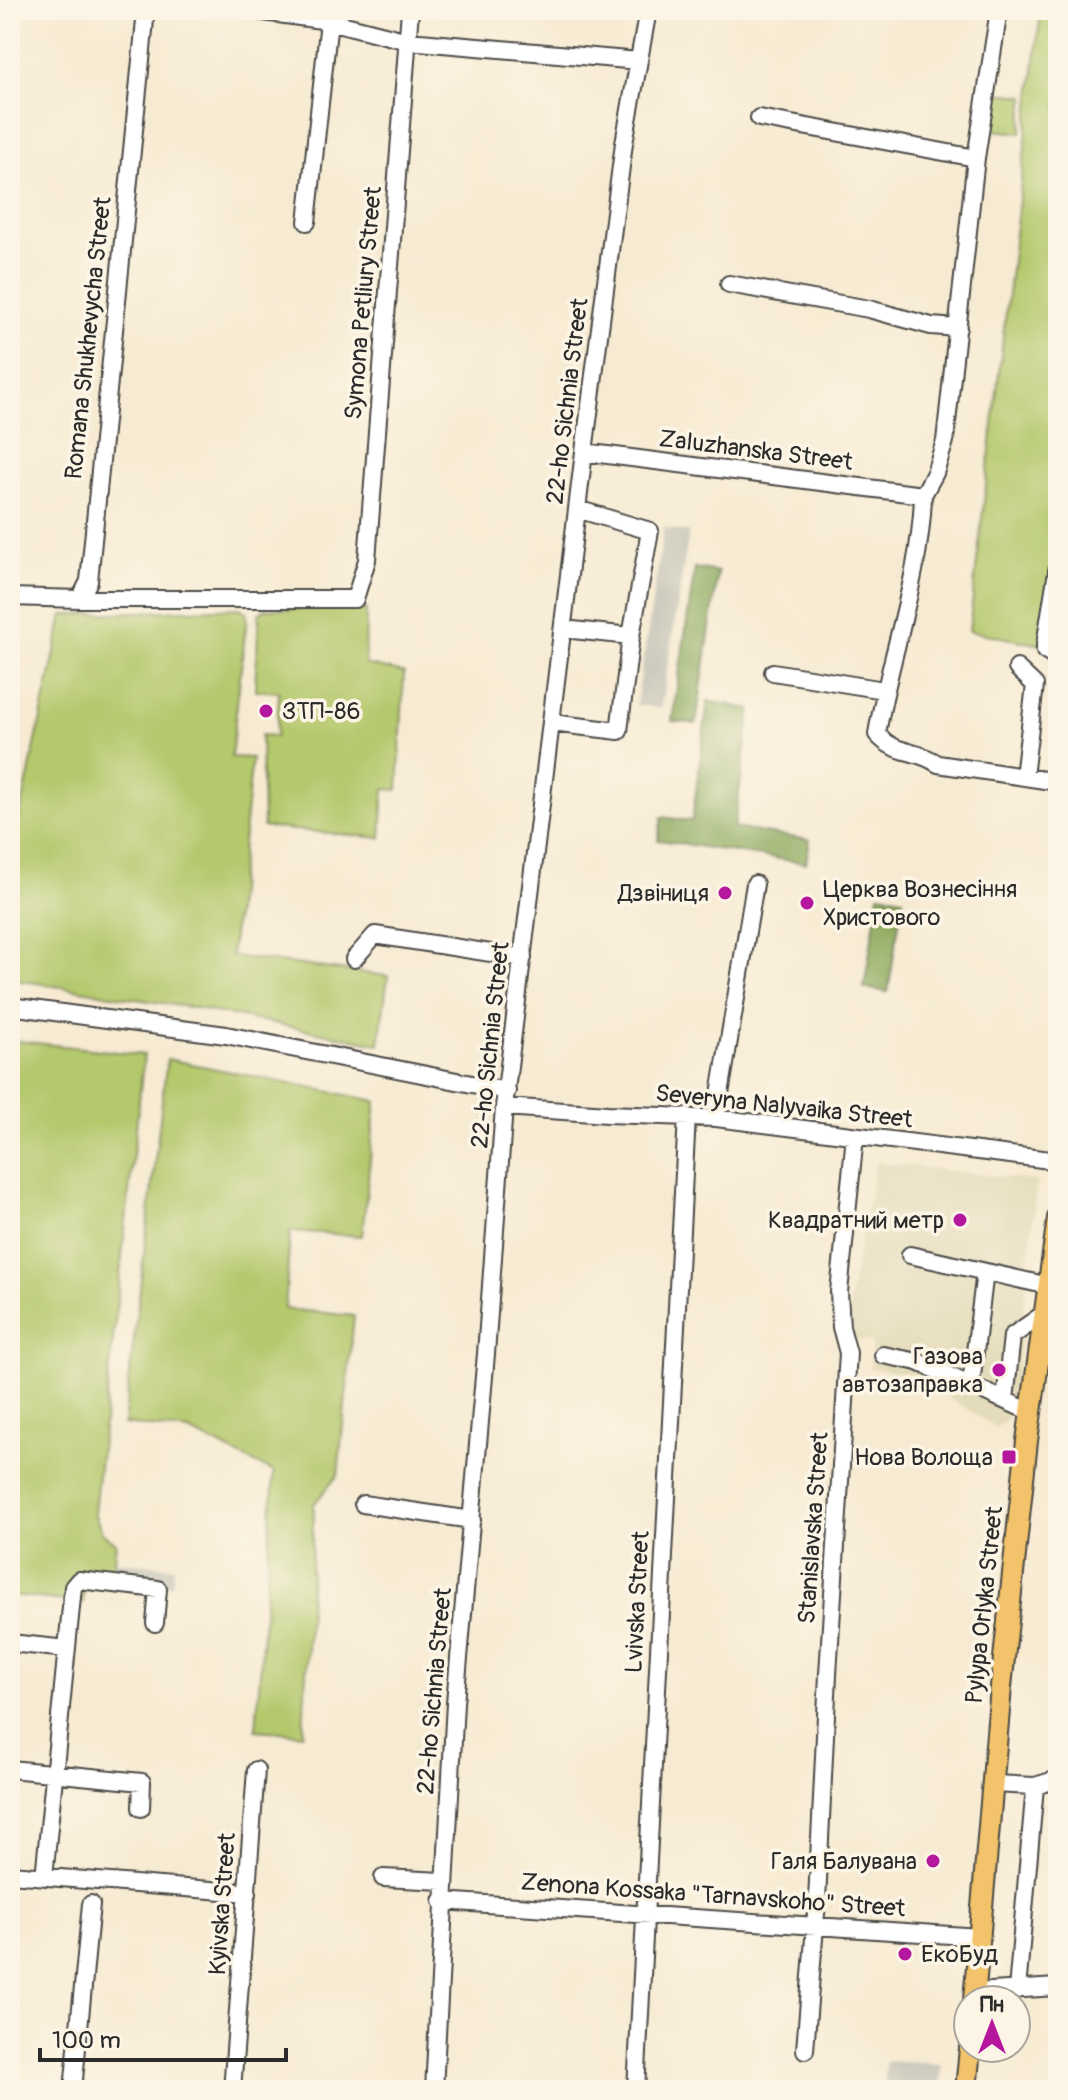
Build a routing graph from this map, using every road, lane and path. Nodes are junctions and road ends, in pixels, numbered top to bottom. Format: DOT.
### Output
graph roads {
  1 [pos="146,10"];
  2 [pos="249,10"];
  3 [pos="410,10"];
  4 [pos="648,10"];
  5 [pos="999,10"];
  6 [pos="332,16"];
  7 [pos="408,41"];
  8 [pos="639,61"];
  9 [pos="759,118"];
  10 [pos="976,158"];
  11 [pos="307,222"];
  12 [pos="729,284"];
  13 [pos="958,328"];
  14 [pos="584,452"];
  15 [pos="923,495"];
  16 [pos="577,509"];
  17 [pos="1058,565"];
  18 [pos="10,597"];
  19 [pos="80,599"];
  20 [pos="563,629"];
  21 [pos="631,636"];
  22 [pos="1058,659"];
  23 [pos="1017,668"];
  24 [pos="773,672"];
  25 [pos="884,690"];
  26 [pos="551,723"];
  27 [pos="1024,777"];
  28 [pos="1058,782"];
  29 [pos="755,884"];
  30 [pos="523,958"];
  31 [pos="354,959"];
  32 [pos="10,1006"];
  33 [pos="506,1099"];
  34 [pos="687,1116"];
  35 [pos="716,1118"];
  36 [pos="855,1136"];
  37 [pos="1058,1161"];
  38 [pos="1058,1218"];
  39 [pos="910,1255"];
  40 [pos="985,1272"];
  41 [pos="1049,1286"];
  42 [pos="1045,1313"];
  43 [pos="883,1355"];
  44 [pos="971,1384"];
  45 [pos="1005,1400"];
  46 [pos="1031,1412"];
  47 [pos="363,1504"];
  48 [pos="472,1520"];
  49 [pos="155,1623"];
  50 [pos="10,1643"];
  51 [pos="67,1649"];
  52 [pos="10,1769"];
  53 [pos="256,1770"];
  54 [pos="54,1773"];
  55 [pos="1058,1779"];
  56 [pos="993,1784"];
  57 [pos="1035,1786"];
  58 [pos="141,1808"];
  59 [pos="10,1874"];
  60 [pos="44,1877"];
  61 [pos="383,1878"];
  62 [pos="443,1881"];
  63 [pos="248,1893"];
  64 [pos="442,1901"];
  65 [pos="91,1904"];
  66 [pos="644,1914"];
  67 [pos="814,1924"];
  68 [pos="980,1937"];
  69 [pos="975,1984"];
  70 [pos="1018,1984"];
  71 [pos="1058,1987"];
  72 [pos="1032,1989"];
  73 [pos="805,2050"];
  74 [pos="968,2064"];
  75 [pos="73,2090"];
  76 [pos="232,2090"];
  77 [pos="434,2090"];
  78 [pos="636,2090"];
  79 [pos="966,2090"];
  1 -- 19 [label="street, Romana Shukhevycha Street"];
  2 -- 6 [label="street"];
  3 -- 7 [label="street, Symona Petliury Street"];
  4 -- 8 [label="street, 22-ho Sichnia Street"];
  5 -- 10 [label="street"];
  6 -- 7 [label="street"];
  6 -- 11 [label="street"];
  7 -- 8 [label="street"];
  7 -- 19 [label="street, Symona Petliury Street"];
  8 -- 14 [label="street, 22-ho Sichnia Street"];
  9 -- 10 [label="street"];
  10 -- 13 [label="street"];
  12 -- 13 [label="street"];
  13 -- 15 [label="street"];
  14 -- 15 [label="street, Zaluzhanska Street"];
  14 -- 16 [label="street, 22-ho Sichnia Street"];
  15 -- 25 [label="street"];
  16 -- 20 [label="street, 22-ho Sichnia Street"];
  16 -- 21 [label="street"];
  17 -- 22 [label="street"];
  18 -- 19 [label="street"];
  20 -- 21 [label="street"];
  20 -- 26 [label="street, 22-ho Sichnia Street"];
  21 -- 26 [label="street"];
  23 -- 27 [label="street"];
  24 -- 25 [label="street"];
  25 -- 27 [label="street"];
  26 -- 30 [label="street, 22-ho Sichnia Street"];
  27 -- 28 [label="street"];
  29 -- 35 [label="street"];
  30 -- 31 [label="street"];
  30 -- 33 [label="street, 22-ho Sichnia Street"];
  32 -- 33 [label="street, Severyna Nalyvaika Street"];
  33 -- 34 [label="street, Severyna Nalyvaika Street"];
  33 -- 48 [label="street, 22-ho Sichnia Street"];
  34 -- 35 [label="street, Severyna Nalyvaika Street"];
  34 -- 66 [label="street, Lvivska Street"];
  35 -- 36 [label="street, Severyna Nalyvaika Street"];
  36 -- 37 [label="street, Severyna Nalyvaika Street"];
  36 -- 67 [label="street, Stanislavska Street"];
  38 -- 41 [label="main road, Pylypa Orlyka Street"];
  39 -- 40 [label="street"];
  40 -- 41 [label="street"];
  40 -- 44 [label="street"];
  41 -- 42 [label="main road, Pylypa Orlyka Street"];
  42 -- 45 [label="street"];
  42 -- 46 [label="main road, Pylypa Orlyka Street"];
  43 -- 44 [label="street"];
  44 -- 45 [label="street"];
  45 -- 46 [label="street"];
  46 -- 56 [label="main road, Pylypa Orlyka Street"];
  47 -- 48 [label="street"];
  48 -- 62 [label="street, 22-ho Sichnia Street"];
  49 -- 51 [label="street"];
  50 -- 51 [label="street"];
  51 -- 54 [label="street"];
  52 -- 54 [label="street"];
  53 -- 63 [label="street, Kyivska Street"];
  54 -- 58 [label="street"];
  54 -- 60 [label="street"];
  55 -- 57 [label="street"];
  56 -- 57 [label="street"];
  56 -- 68 [label="main road, Pylypa Orlyka Street"];
  57 -- 70 [label="street"];
  59 -- 60 [label="street"];
  60 -- 63 [label="street"];
  61 -- 62 [label="street"];
  62 -- 64 [label="street, 22-ho Sichnia Street"];
  63 -- 76 [label="street, Kyivska Street"];
  64 -- 66 [label="street, Zenona Kossaka \"Tarnavskoho\" Street"];
  64 -- 77 [label="street, 22-ho Sichnia Street"];
  65 -- 75 [label="street"];
  66 -- 67 [label="street, Zenona Kossaka \"Tarnavskoho\" Street"];
  66 -- 78 [label="street, Lvivska Street"];
  67 -- 68 [label="street, Zenona Kossaka \"Tarnavskoho\" Street"];
  67 -- 73 [label="street, Stanislavska Street"];
  68 -- 69 [label="main road, Pylypa Orlyka Street"];
  71 -- 72 [label="street"];
  74 -- 79 [label="main road"];
}
